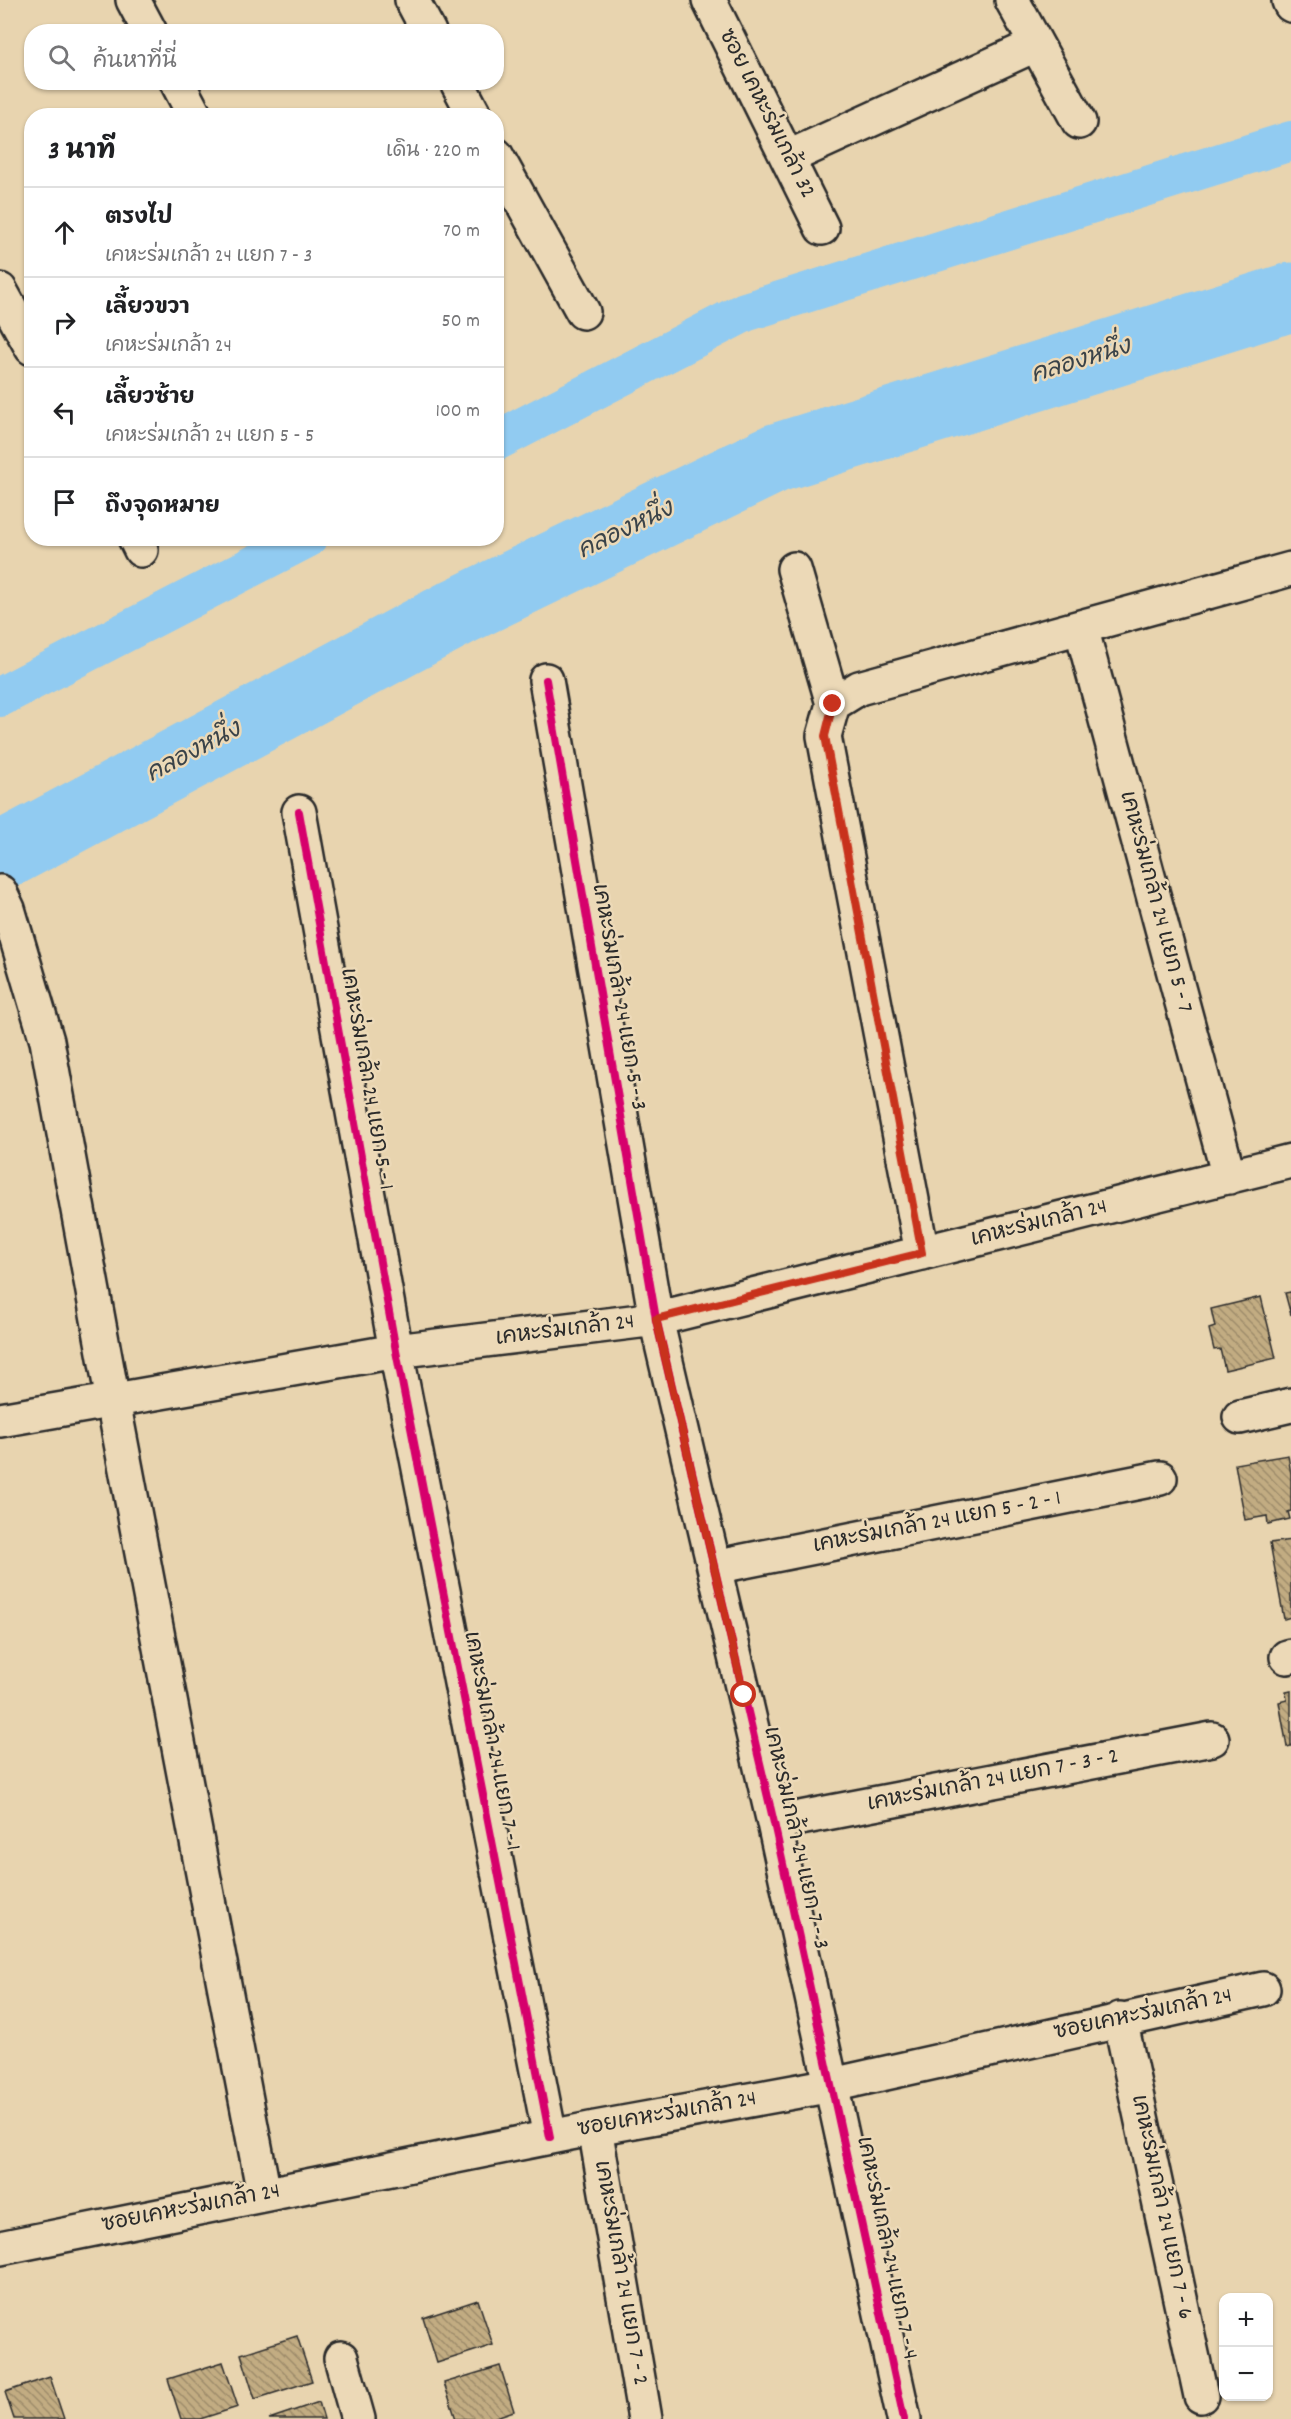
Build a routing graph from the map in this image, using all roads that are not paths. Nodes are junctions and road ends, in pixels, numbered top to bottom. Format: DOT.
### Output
graph roads {
  1 [pos="134,0"];
  2 [pos="412,0"];
  3 [pos="709,0"];
  4 [pos="1011,0"];
  5 [pos="1289,0"];
  6 [pos="1291,5"];
  7 [pos="146,24"];
  8 [pos="425,24"];
  9 [pos="1035,45"];
  10 [pos="181,90"];
  11 [pos="461,90"];
  12 [pos="191,108"];
  13 [pos="471,108"];
  14 [pos="1079,122"];
  15 [pos="789,157"];
  16 [pos="504,170"];
  17 [pos="822,228"];
  18 [pos="0,290"];
  19 [pos="582,312"];
  20 [pos="20,330"];
  21 [pos="1291,568"];
  22 [pos="794,569"];
  23 [pos="1081,627"];
  24 [pos="546,680"];
  25 [pos="833,704"];
  26 [pos="299,812"];
  27 [pos="4,900"];
  28 [pos="1291,1161"];
  29 [pos="1228,1177"];
  30 [pos="922,1253"];
  31 [pos="656,1319"];
  32 [pos="396,1352"];
  33 [pos="113,1401"];
  34 [pos="1291,1405"];
  35 [pos="1240,1417"];
  36 [pos="0,1420"];
  37 [pos="1160,1478"];
  38 [pos="714,1567"];
  39 [pos="1212,1738"];
  40 [pos="774,1823"];
  41 [pos="1263,1989"];
  42 [pos="1120,2019"];
  43 [pos="832,2085"];
  44 [pos="595,2128"];
  45 [pos="550,2137"];
  46 [pos="264,2194"];
  47 [pos="0,2248"];
  48 [pos="341,2358"];
  49 [pos="1202,2396"];
  50 [pos="358,2419"];
  51 [pos="645,2419"];
  52 [pos="904,2419"];
  1 -- 7 [label="street"];
  2 -- 8 [label="street"];
  3 -- 15 [label="street, ซอย เคหะร่มเกล้า 32"];
  4 -- 9 [label="street"];
  5 -- 6 [label="street"];
  9 -- 14 [label="street"];
  9 -- 15 [label="street"];
  10 -- 12 [label="street"];
  11 -- 13 [label="street"];
  15 -- 17 [label="street, ซอย เคหะร่มเกล้า 32"];
  16 -- 19 [label="street"];
  18 -- 20 [label="street"];
  21 -- 23 [label="street"];
  22 -- 25 [label="street"];
  23 -- 25 [label="street"];
  23 -- 29 [label="street, เคหะร่มเกล้า 24 แยก 5 - 7"];
  24 -- 31 [label="street, เคหะร่มเกล้า 24 แยก 5 - 3"];
  25 -- 30 [label="street"];
  26 -- 32 [label="street, เคหะร่มเกล้า 24 แยก 5 - 1"];
  27 -- 33 [label="street"];
  28 -- 29 [label="street, เคหะร่มเกล้า 24"];
  29 -- 30 [label="street, เคหะร่มเกล้า 24"];
  30 -- 31 [label="street, เคหะร่มเกล้า 24"];
  31 -- 32 [label="street, เคหะร่มเกล้า 24"];
  31 -- 38 [label="street, เคหะร่มเกล้า 24 แยก 7 - 3"];
  32 -- 33 [label="street, เคหะร่มเกล้า 24"];
  32 -- 45 [label="street, เคหะร่มเกล้า 24 แยก 7 - 1"];
  33 -- 36 [label="street, เคหะร่มเกล้า 24"];
  33 -- 46 [label="street"];
  34 -- 35 [label="street"];
  37 -- 38 [label="street, เคหะร่มเกล้า 24 แยก 5 - 2 - 1"];
  38 -- 40 [label="street, เคหะร่มเกล้า 24 แยก 7 - 3"];
  39 -- 40 [label="street, เคหะร่มเกล้า 24 แยก 7 - 3 - 2"];
  40 -- 43 [label="street, เคหะร่มเกล้า 24 แยก 7 - 3"];
  41 -- 42 [label="street, ซอยเคหะร่มเกล้า 24"];
  42 -- 43 [label="street, ซอยเคหะร่มเกล้า 24"];
  42 -- 49 [label="street, เคหะร่มเกล้า 24 แยก 7 - 6"];
  43 -- 44 [label="street, ซอยเคหะร่มเกล้า 24"];
  43 -- 52 [label="street, เคหะร่มเกล้า 24 แยก 7 - 4"];
  44 -- 45 [label="street, ซอยเคหะร่มเกล้า 24"];
  44 -- 51 [label="street, เคหะร่มเกล้า 24 แยก 7 - 2"];
  45 -- 46 [label="street, ซอยเคหะร่มเกล้า 24"];
  46 -- 47 [label="street, ซอยเคหะร่มเกล้า 24"];
  48 -- 50 [label="street"];
}
